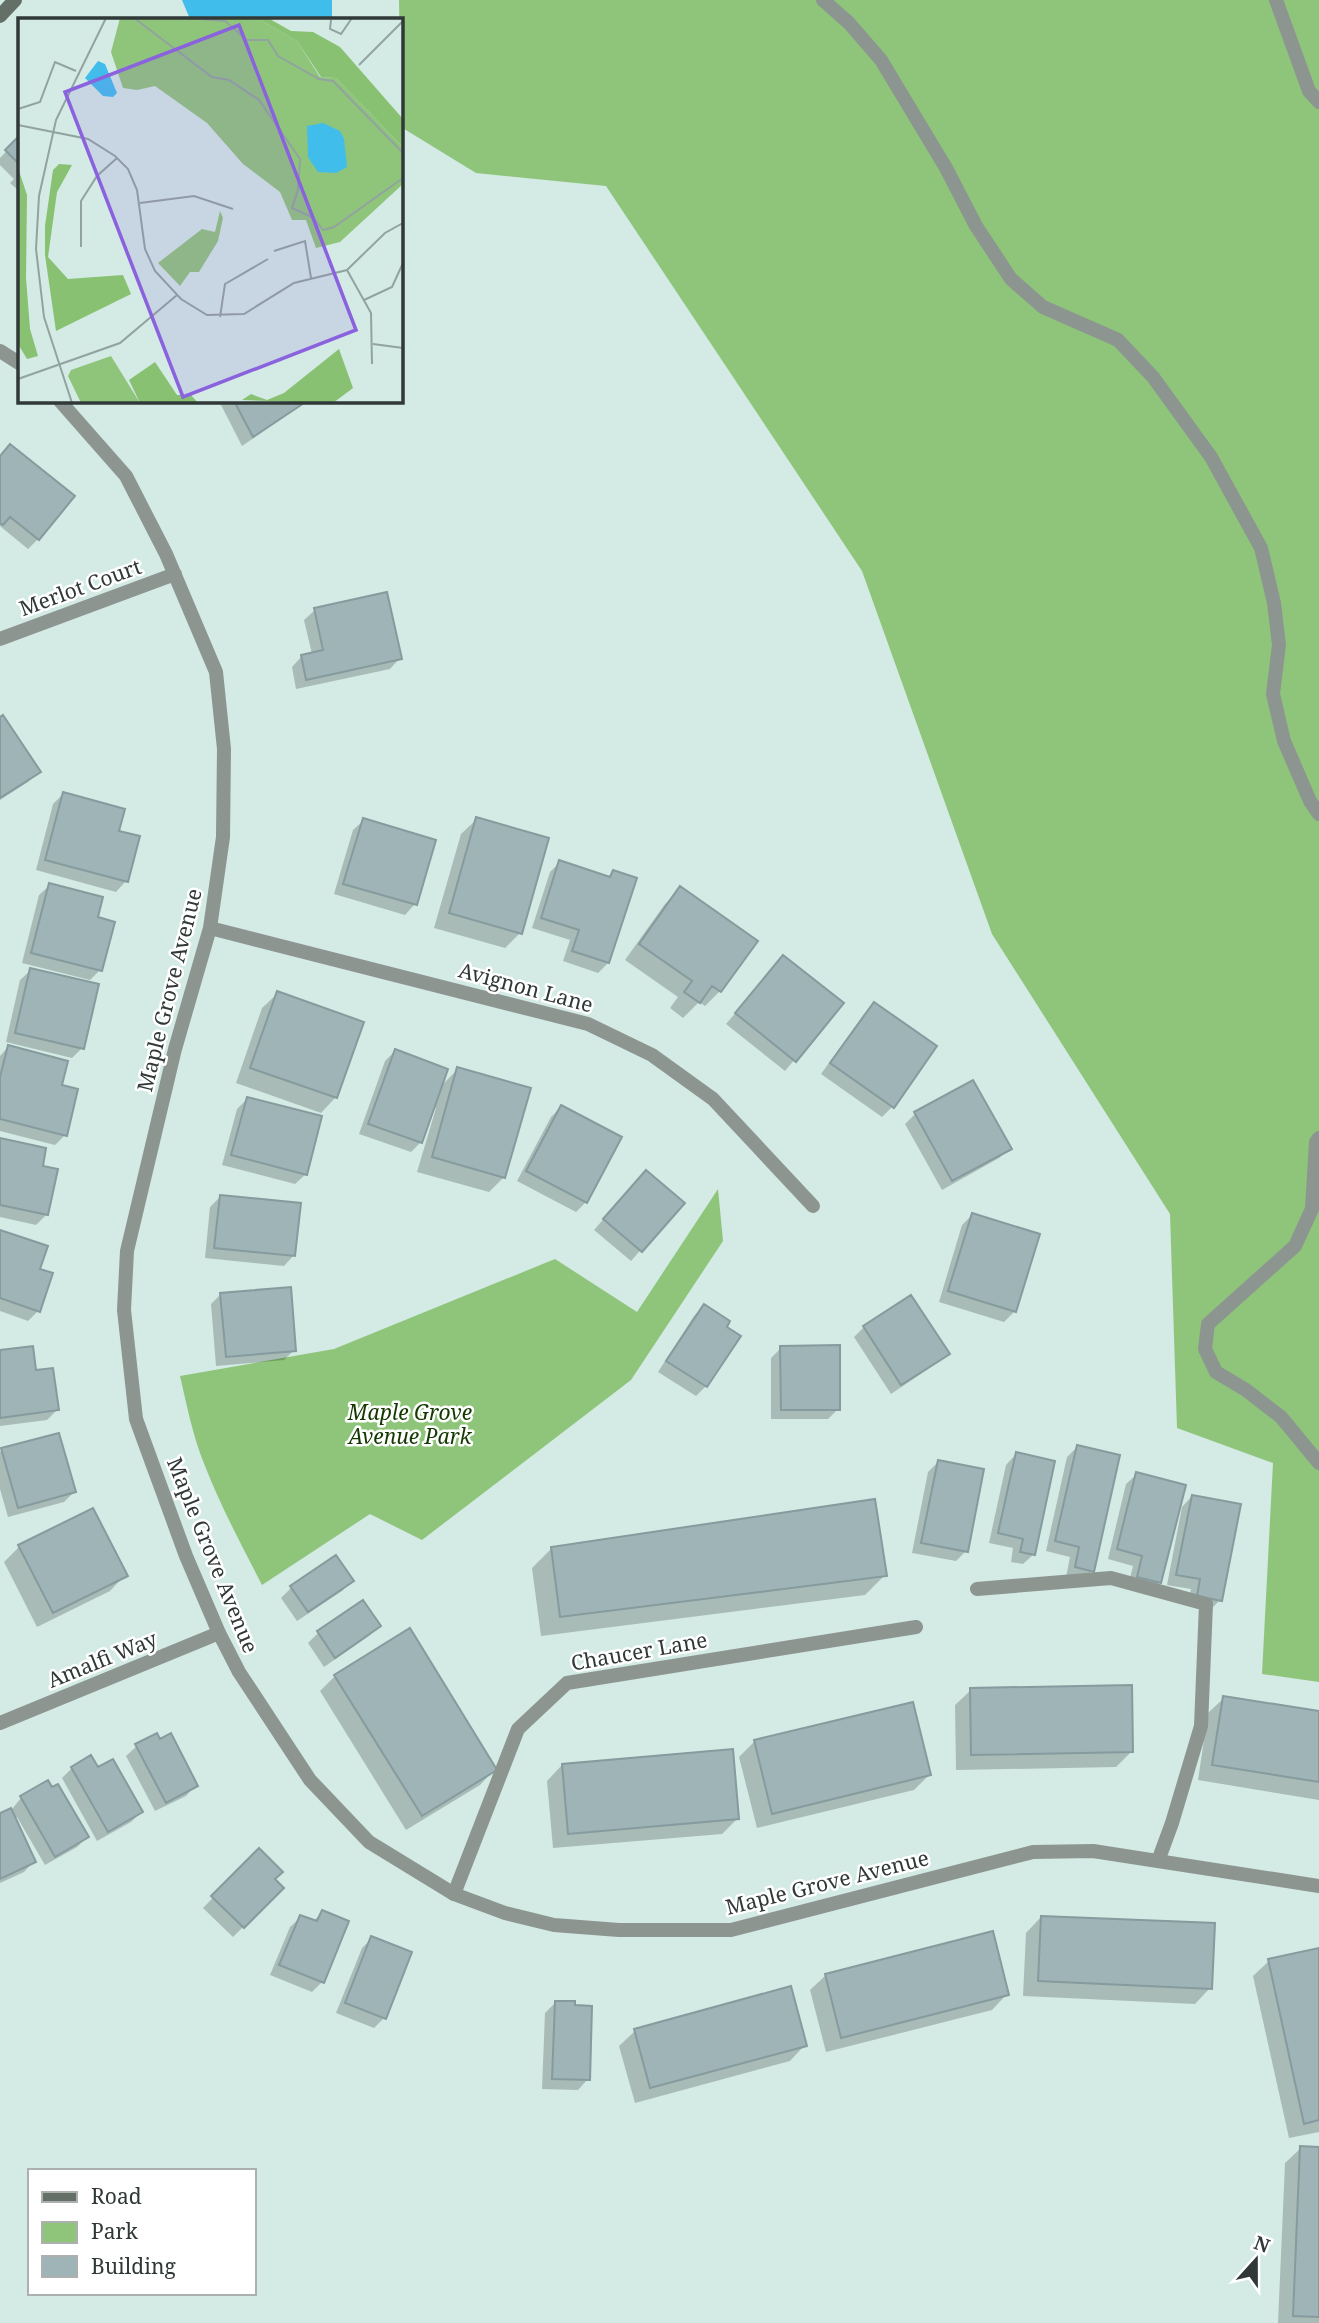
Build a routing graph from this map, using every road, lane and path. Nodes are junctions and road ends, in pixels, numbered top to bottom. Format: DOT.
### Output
graph roads {
  1 [pos="15,0"];
  2 [pos="823,0"];
  3 [pos="1276,0"];
  4 [pos="0,16"];
  5 [pos="1319,102"];
  6 [pos="0,351"];
  7 [pos="18,362"];
  8 [pos="61,402"];
  9 [pos="175,574"];
  10 [pos="0,639"];
  11 [pos="1319,814"];
  12 [pos="210,928"];
  13 [pos="1319,1138"];
  14 [pos="813,1206"];
  15 [pos="1319,1464"];
  16 [pos="977,1589"];
  17 [pos="916,1627"];
  18 [pos="219,1633"];
  19 [pos="0,1723"];
  20 [pos="1157,1861"];
  21 [pos="1319,1886"];
  22 [pos="454,1894"];
  1 -- 4 [label="main road"];
  2 -- 11 [label="street"];
  3 -- 5 [label="street"];
  6 -- 7 [label="street"];
  8 -- 9 [label="street, Maple Grove Avenue"];
  9 -- 10 [label="street, Merlot Court"];
  9 -- 12 [label="street, Maple Grove Avenue"];
  12 -- 14 [label="street, Avignon Lane"];
  12 -- 18 [label="street, Maple Grove Avenue"];
  13 -- 15 [label="street"];
  16 -- 20 [label="street"];
  17 -- 22 [label="street, Chaucer Lane"];
  18 -- 19 [label="street, Amalfi Way"];
  18 -- 22 [label="street, Maple Grove Avenue"];
  20 -- 21 [label="street, Maple Grove Avenue"];
  20 -- 22 [label="street, Maple Grove Avenue"];
}
